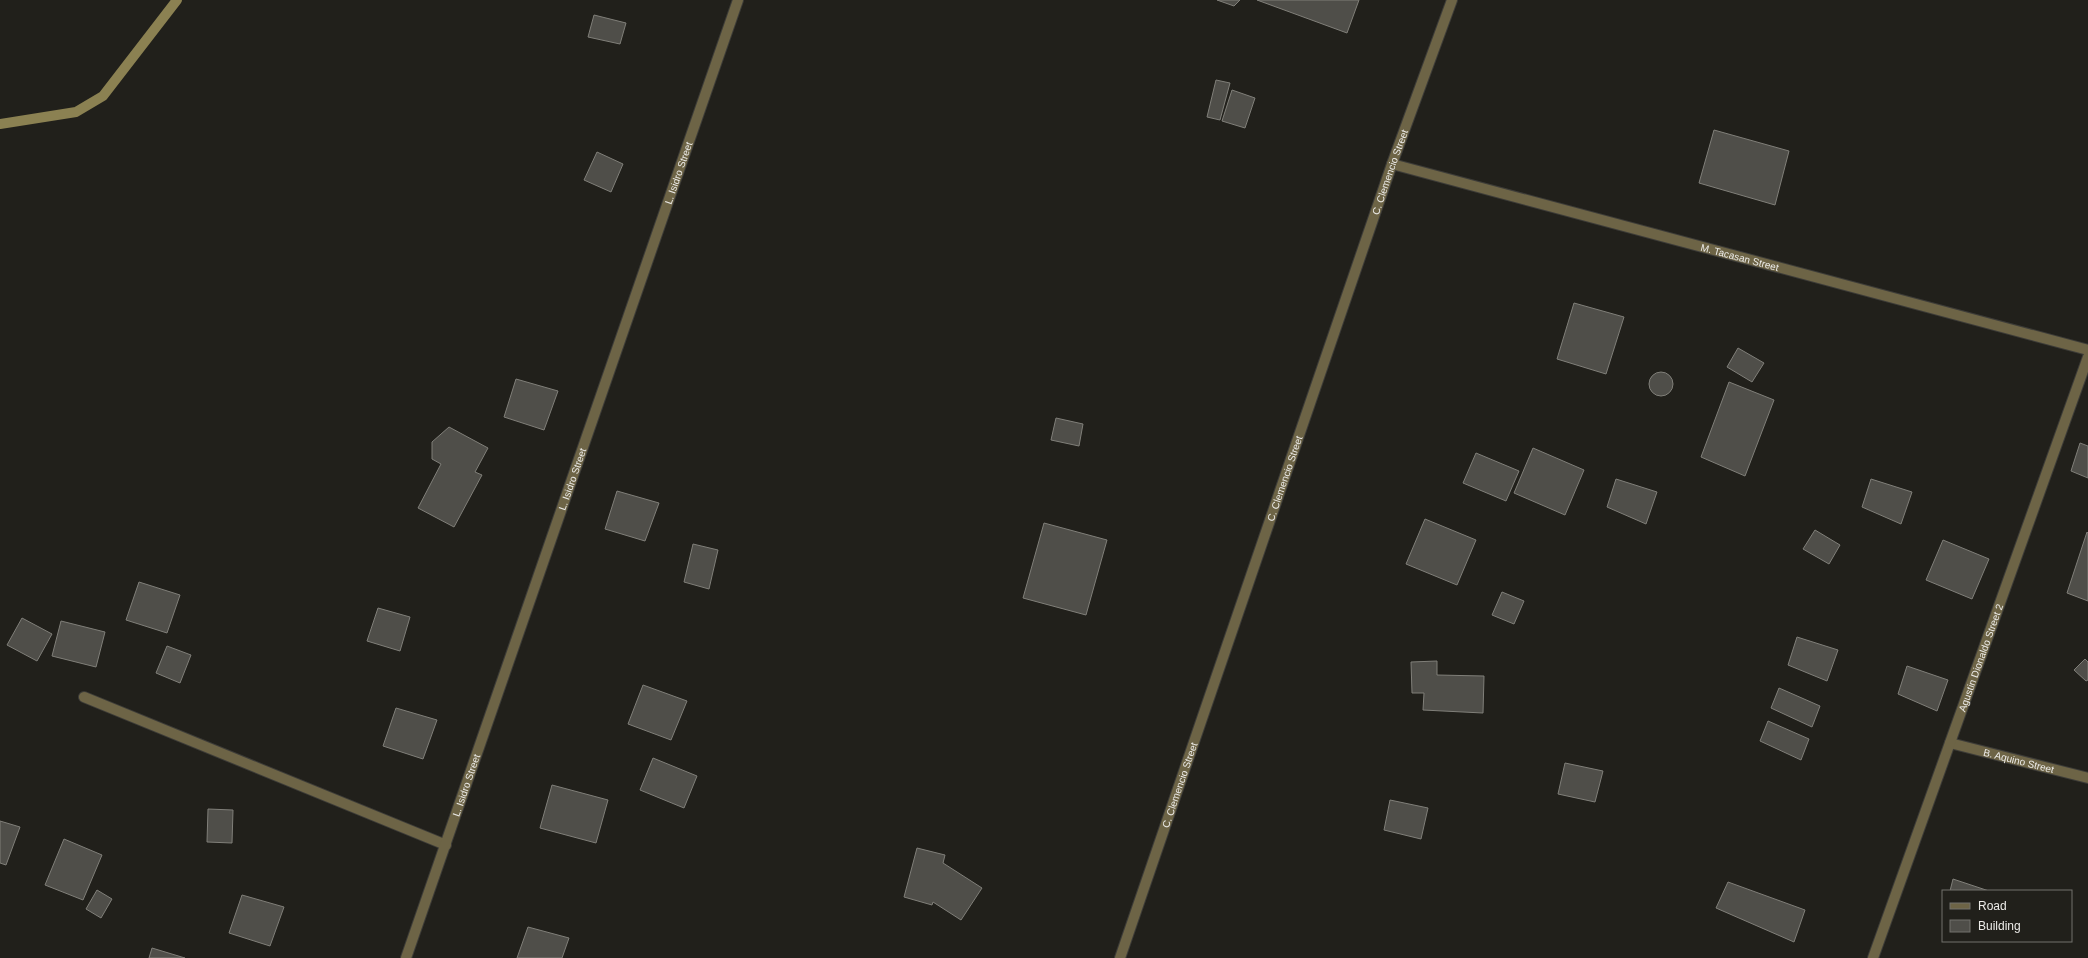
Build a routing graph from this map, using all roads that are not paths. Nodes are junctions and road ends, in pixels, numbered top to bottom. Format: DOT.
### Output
graph roads {
  1 [pos="738,0"];
  2 [pos="1452,0"];
  3 [pos="1392,164"];
  4 [pos="2088,350"];
  5 [pos="2088,357"];
  6 [pos="84,697"];
  7 [pos="1950,743"];
  8 [pos="2088,778"];
  9 [pos="446,845"];
  10 [pos="406,958"];
  11 [pos="1120,958"];
  12 [pos="1873,958"];
  1 -- 9 [label="street, L. Isidro Street"];
  2 -- 3 [label="street, C. Clemencio Street"];
  3 -- 4 [label="street, M. Tacasan Street"];
  3 -- 11 [label="street, C. Clemencio Street"];
  5 -- 7 [label="street, Agustin Dionaldo Street 2"];
  6 -- 9 [label="street"];
  7 -- 8 [label="street, B. Aquino Street"];
  7 -- 12 [label="street, Agustin Dionaldo Street 2"];
  9 -- 10 [label="street, L. Isidro Street"];
}
